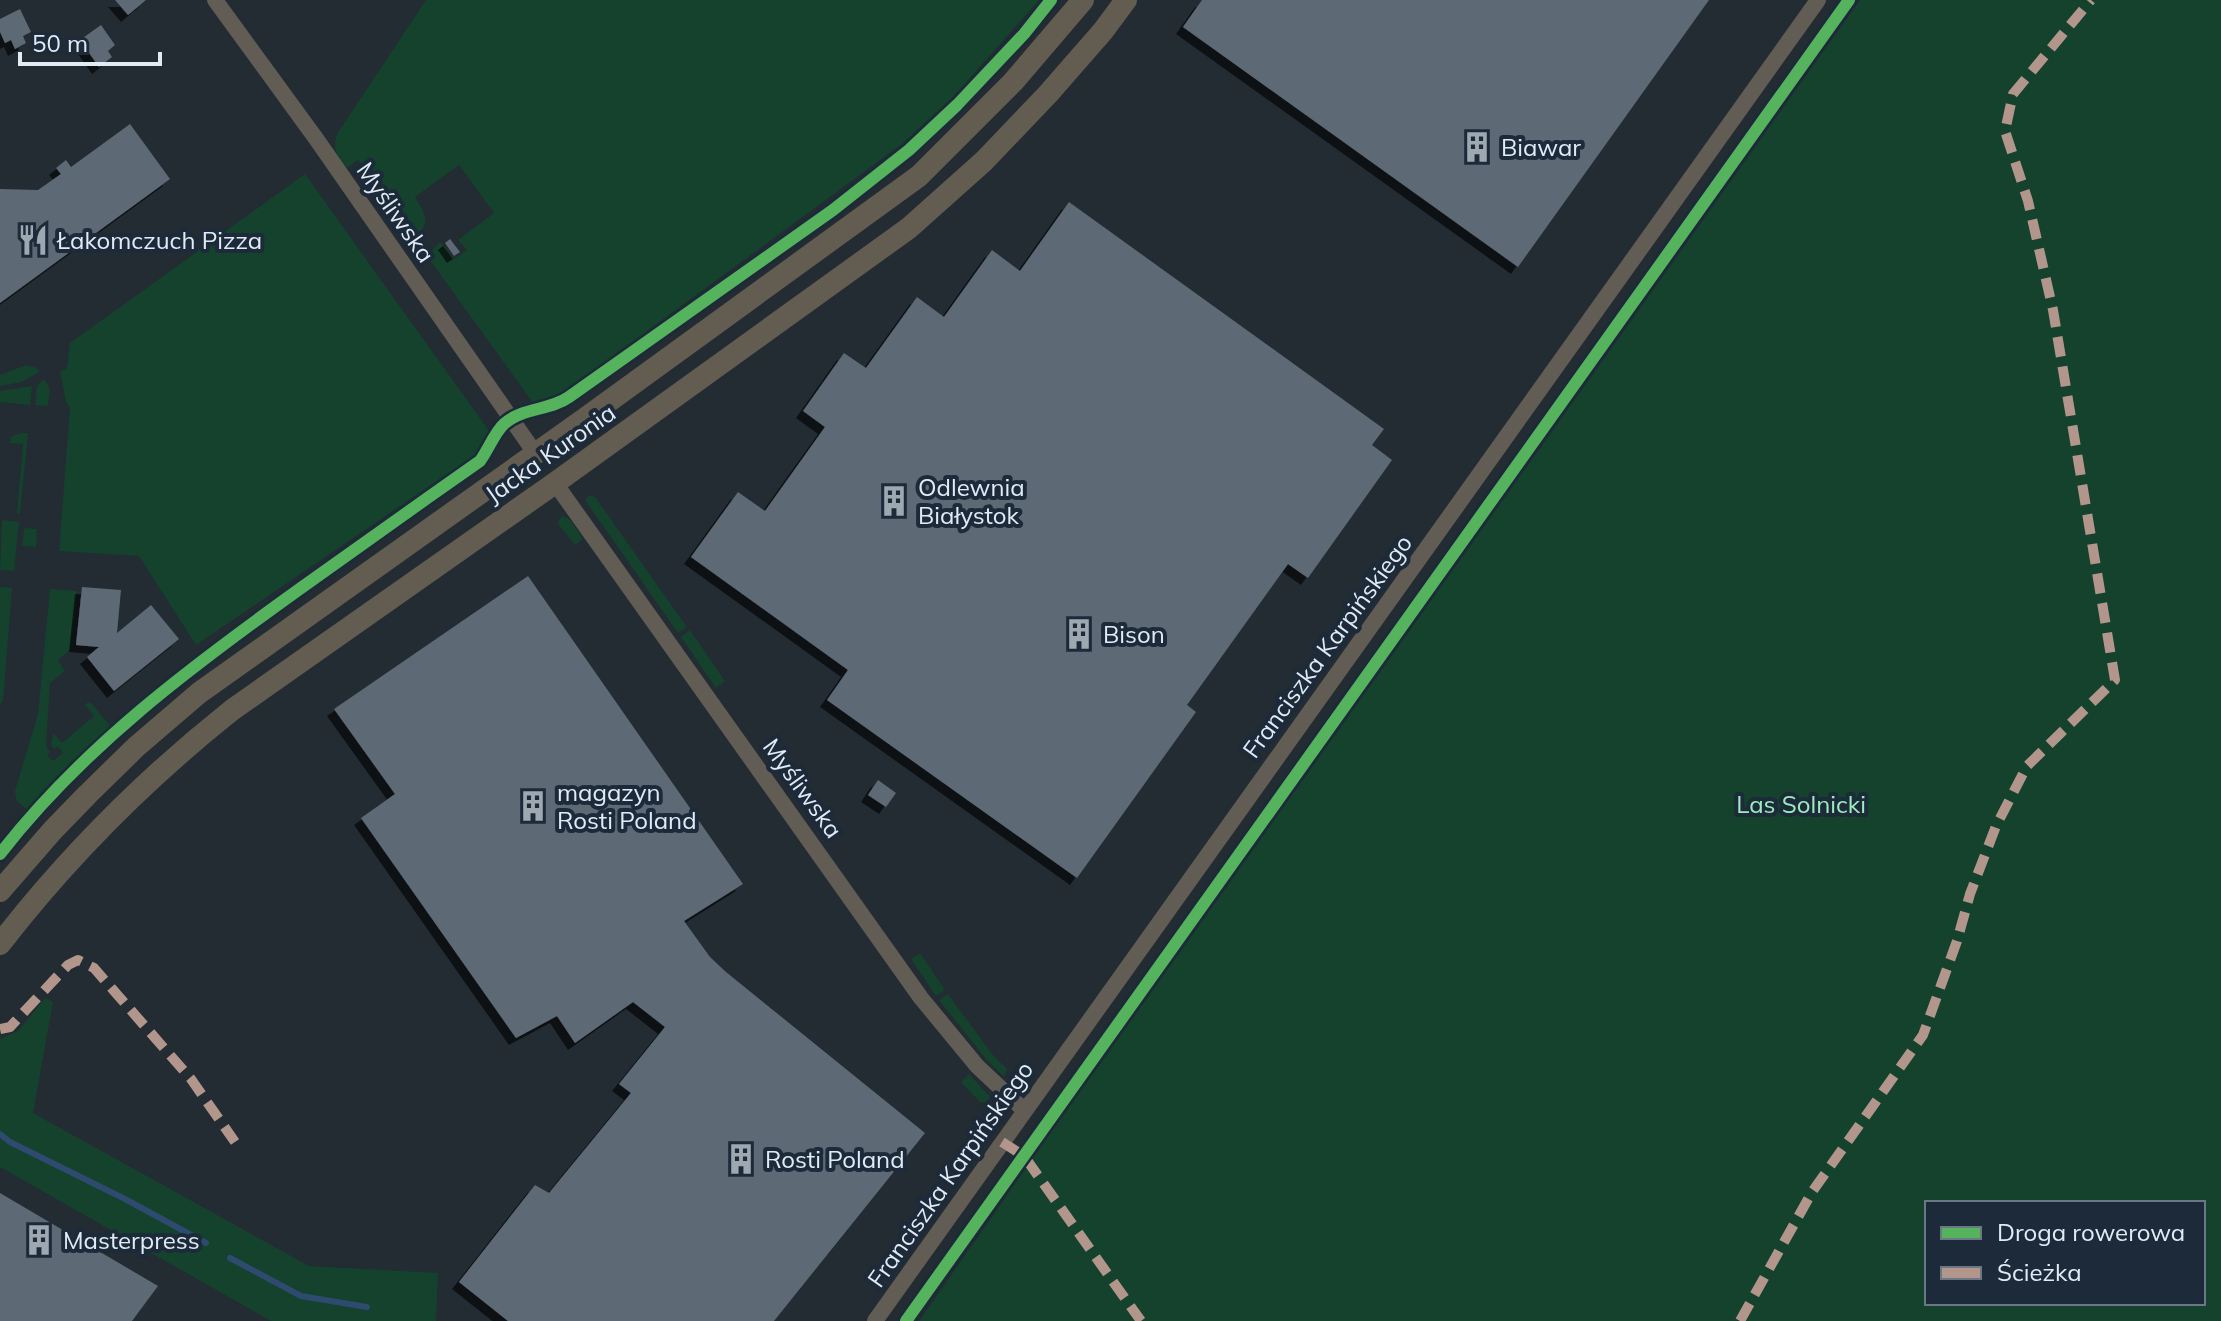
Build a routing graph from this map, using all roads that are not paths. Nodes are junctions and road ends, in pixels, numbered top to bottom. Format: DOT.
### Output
graph roads {
  1 [pos="215,0"];
  2 [pos="1083,0"];
  3 [pos="1126,0"];
  4 [pos="1818,0"];
  5 [pos="535,453"];
  6 [pos="555,483"];
  7 [pos="0,891"];
  8 [pos="0,944"];
  9 [pos="1025,1111"];
  10 [pos="875,1321"];
  1 -- 5 [label="street, Myśliwska"];
  2 -- 5 [label="main road, Jacka Kuronia"];
  3 -- 6 [label="main road, Jacka Kuronia"];
  4 -- 9 [label="street, Franciszka Karpińskiego"];
  5 -- 6 [label="main road"];
  5 -- 7 [label="main road, Jacka Kuronia"];
  6 -- 8 [label="main road, Jacka Kuronia"];
  6 -- 9 [label="street, Myśliwska"];
  9 -- 10 [label="street, Franciszka Karpińskiego"];
}
